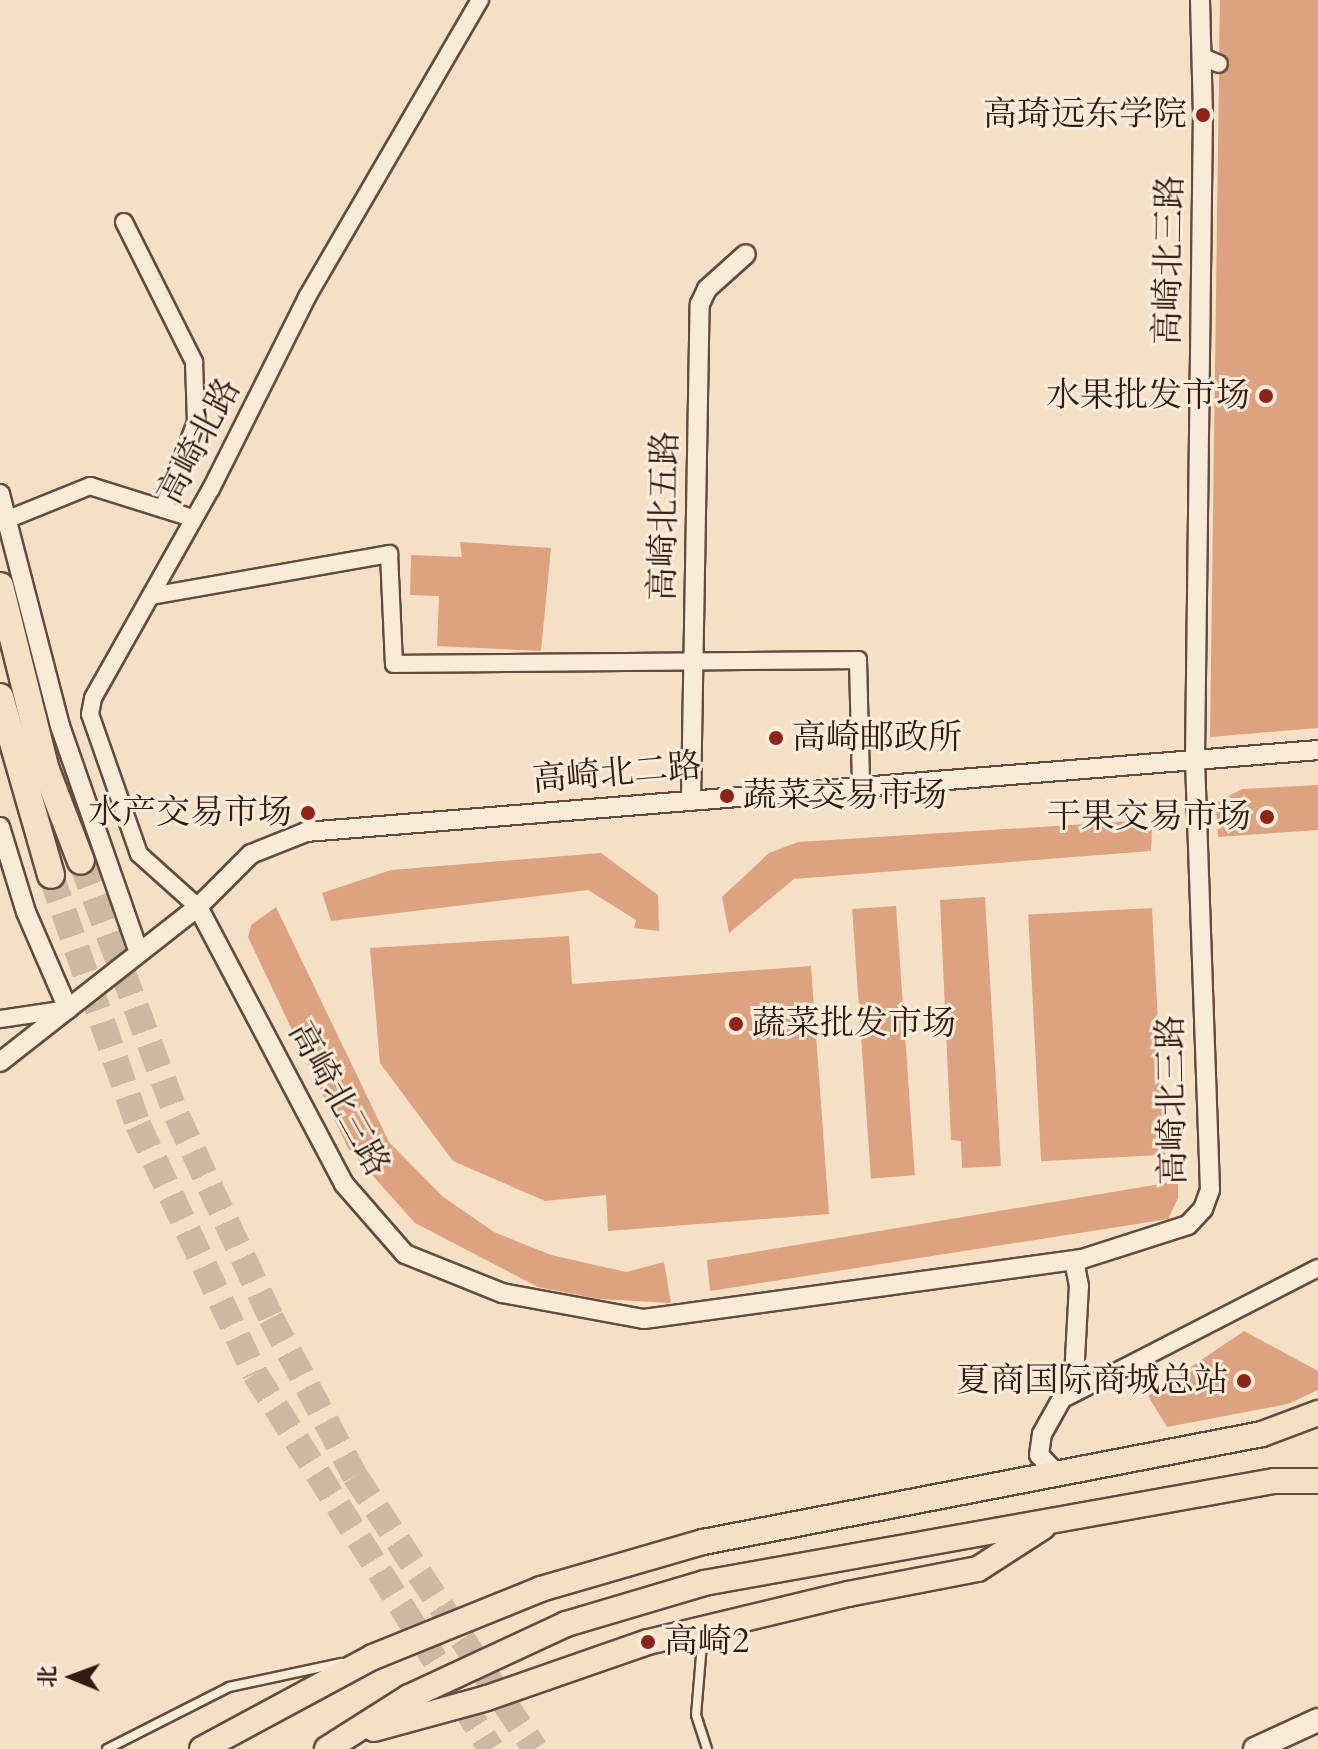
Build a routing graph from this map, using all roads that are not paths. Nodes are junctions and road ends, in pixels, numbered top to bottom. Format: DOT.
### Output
graph roads {
  1 [pos="480,0"];
  2 [pos="1200,0"];
  3 [pos="124,222"];
  4 [pos="746,254"];
  5 [pos="0,494"];
  6 [pos="163,509"];
  7 [pos="192,518"];
  8 [pos="6,520"];
  9 [pos="0,586"];
  10 [pos="151,596"];
  11 [pos="693,663"];
  12 [pos="0,697"];
  13 [pos="1318,750"];
  14 [pos="1195,757"];
  15 [pos="861,785"];
  16 [pos="691,799"];
  17 [pos="0,827"];
  18 [pos="81,861"];
  19 [pos="51,875"];
  20 [pos="198,907"];
  21 [pos="139,953"];
  22 [pos="68,1009"];
  23 [pos="0,1019"];
  24 [pos="0,1062"];
  25 [pos="1074,1260"];
  26 [pos="1318,1268"];
  27 [pos="1067,1397"];
  28 [pos="1318,1413"];
  29 [pos="1318,1425"];
  30 [pos="1262,1434"];
  31 [pos="1318,1470"];
  32 [pos="1055,1472"];
  33 [pos="1274,1481"];
  34 [pos="1318,1481"];
  35 [pos="1055,1520"];
  36 [pos="703,1629"];
  37 [pos="373,1657"];
  38 [pos="1318,1720"];
  39 [pos="1318,1729"];
  40 [pos="349,1736"];
  41 [pos="107,1749"];
  42 [pos="202,1749"];
  43 [pos="327,1749"];
  44 [pos="707,1749"];
  45 [pos="1255,1749"];
  46 [pos="1275,1749"];
  1 -- 7 [label="street, 高崎北路"];
  2 -- 14 [label="street, 高崎北三路"];
  3 -- 6 [label="street"];
  4 -- 11 [label="street, 高崎北五路"];
  5 -- 8 [label="street"];
  6 -- 7 [label="street"];
  6 -- 8 [label="street"];
  7 -- 10 [label="street, 高崎北路"];
  8 -- 21 [label="street"];
  9 -- 18 [label="highway"];
  10 -- 11 [label="street"];
  10 -- 20 [label="street, 高崎北路"];
  11 -- 15 [label="street"];
  11 -- 16 [label="street, 高崎北五路"];
  12 -- 19 [label="highway"];
  13 -- 14 [label="street, 高崎北二路"];
  14 -- 15 [label="street, 高崎北二路"];
  14 -- 25 [label="street, 高崎北三路"];
  15 -- 16 [label="street, 高崎北二路"];
  16 -- 20 [label="street, 高崎北二路"];
  17 -- 22 [label="street"];
  20 -- 21 [label="street, 高崎北二路"];
  20 -- 25 [label="street, 高崎北三路"];
  21 -- 22 [label="street, 高崎北二路"];
  22 -- 23 [label="street"];
  22 -- 24 [label="street, 高崎北二路"];
  25 -- 27 [label="street"];
  26 -- 27 [label="street"];
  27 -- 32 [label="street"];
  28 -- 30 [label="main road"];
  29 -- 30 [label="lane"];
  30 -- 32 [label="main road"];
  31 -- 33 [label="lane"];
  32 -- 37 [label="main road"];
  33 -- 34 [label="main road"];
  33 -- 35 [label="main road"];
  35 -- 36 [label="main road"];
  35 -- 40 [label="main road"];
  36 -- 40 [label="main road"];
  36 -- 44 [label="lane"];
  37 -- 41 [label="lane"];
  37 -- 42 [label="main road"];
  38 -- 45 [label="main road"];
  39 -- 46 [label="main road"];
  40 -- 43 [label="main road"];
}
